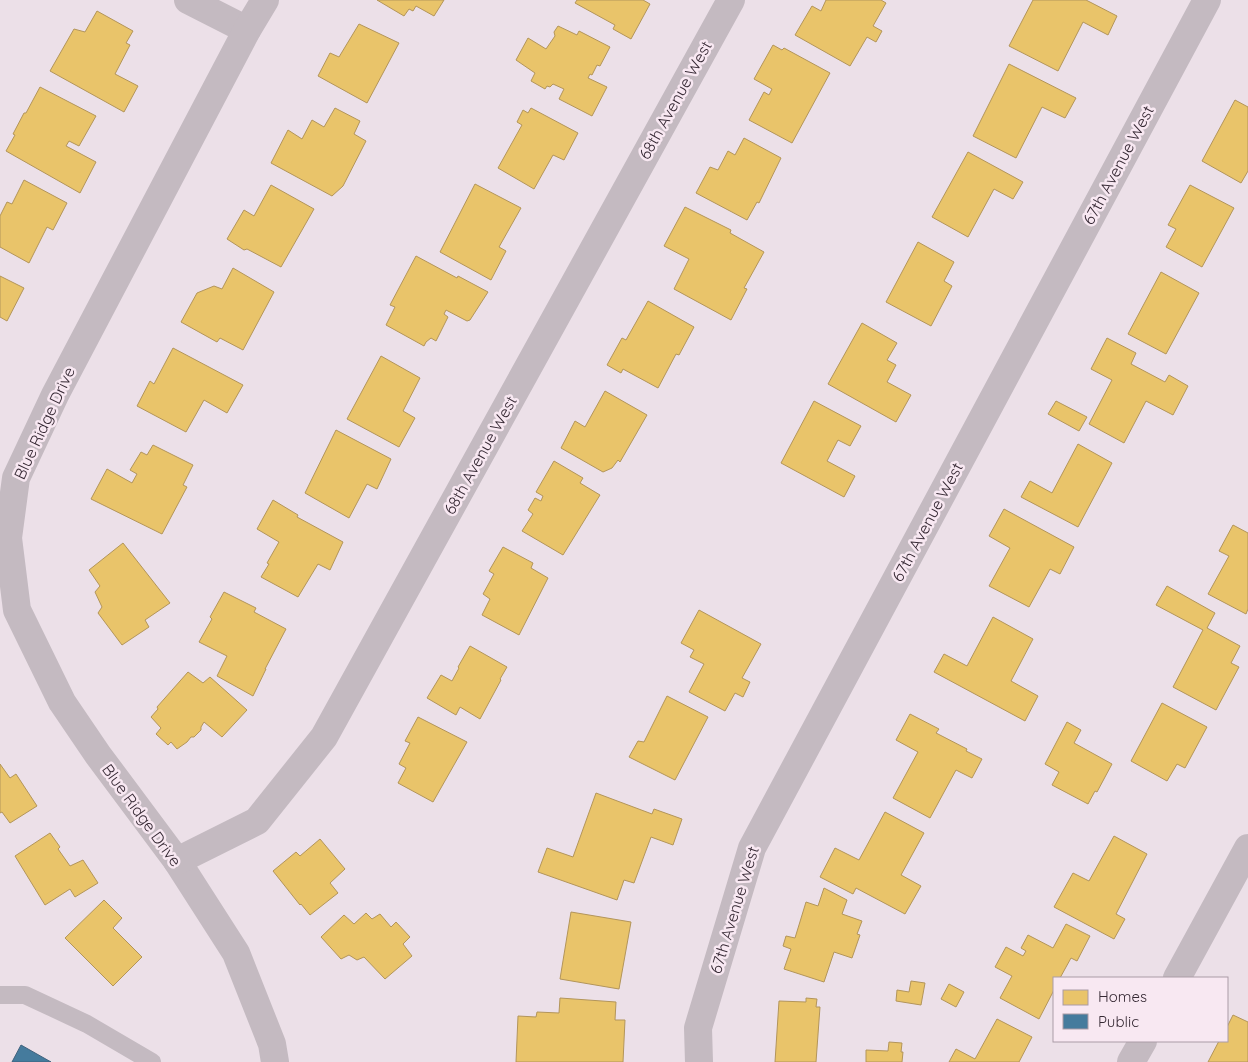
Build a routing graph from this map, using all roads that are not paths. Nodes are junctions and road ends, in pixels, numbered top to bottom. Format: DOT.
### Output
graph roads {
  1 [pos="188,0"];
  2 [pos="265,0"];
  3 [pos="731,0"];
  4 [pos="1207,0"];
  5 [pos="247,30"];
  6 [pos="1248,848"];
  7 [pos="177,861"];
  8 [pos="1178,977"];
  9 [pos="0,995"];
  10 [pos="1142,1042"];
  11 [pos="152,1062"];
  12 [pos="275,1062"];
  13 [pos="699,1062"];
  14 [pos="1131,1062"];
  1 -- 5 [label="street"];
  2 -- 5 [label="street, Blue Ridge Drive"];
  3 -- 7 [label="street, 68th Avenue West"];
  4 -- 13 [label="street, 67th Avenue West"];
  5 -- 7 [label="street, Blue Ridge Drive"];
  6 -- 8 [label="street"];
  7 -- 12 [label="street, Blue Ridge Drive"];
  9 -- 11 [label="lane"];
  10 -- 14 [label="street"];
}
